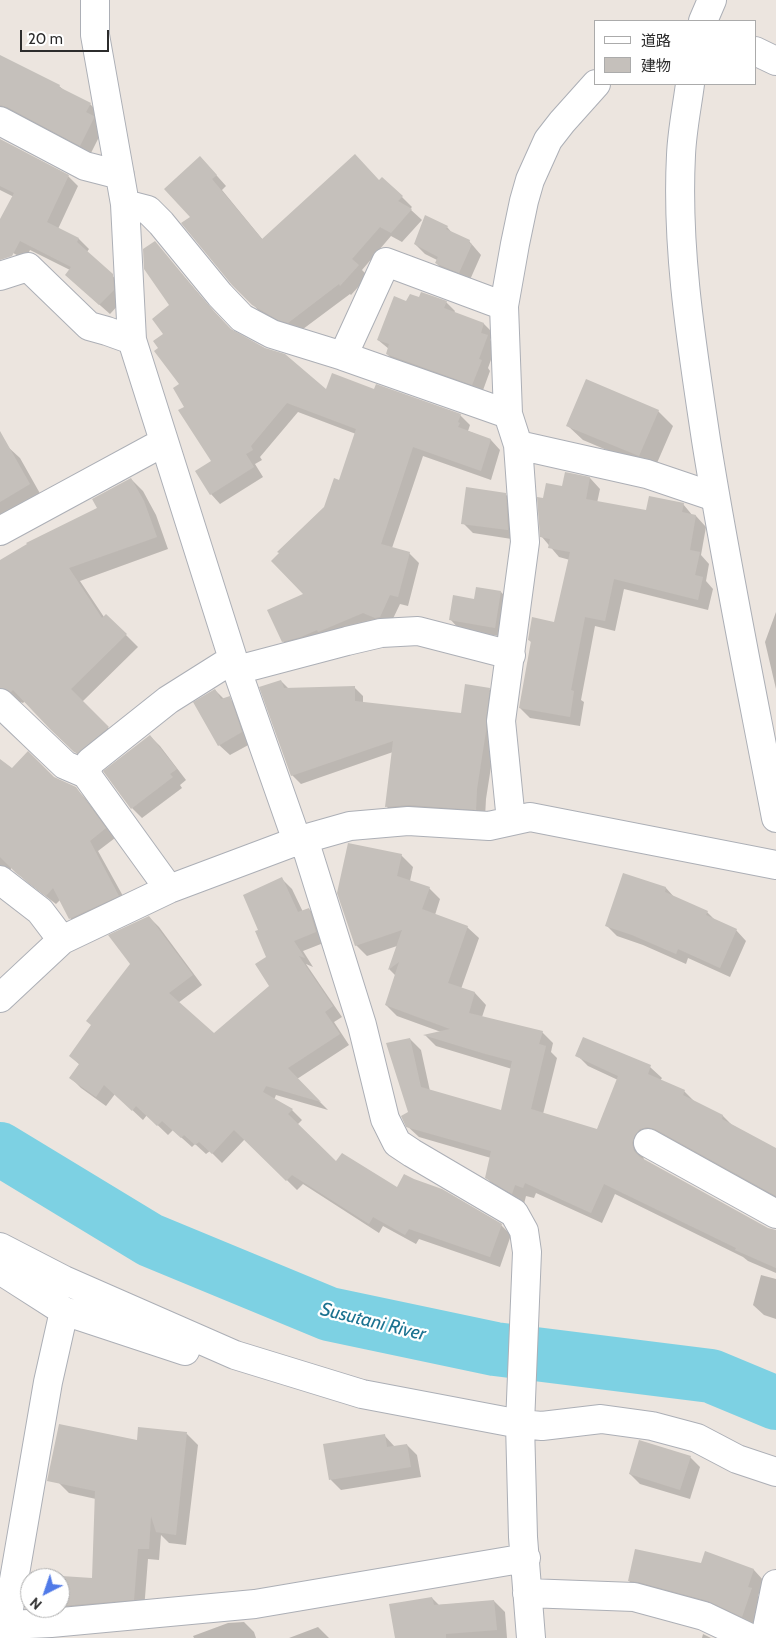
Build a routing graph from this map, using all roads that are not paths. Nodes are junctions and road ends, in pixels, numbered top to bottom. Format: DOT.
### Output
graph roads {
  1 [pos="95,0"];
  2 [pos="712,0"];
  3 [pos="703,20"];
  4 [pos="756,51"];
  5 [pos="776,61"];
  6 [pos="595,85"];
  7 [pos="690,85"];
  8 [pos="0,121"];
  9 [pos="120,174"];
  10 [pos="125,204"];
  11 [pos="0,276"];
  12 [pos="504,306"];
  13 [pos="132,340"];
  14 [pos="343,356"];
  15 [pos="508,414"];
  16 [pos="164,442"];
  17 [pos="518,444"];
  18 [pos="715,497"];
  19 [pos="0,531"];
  20 [pos="511,655"];
  21 [pos="235,665"];
  22 [pos="0,703"];
  23 [pos="86,774"];
  24 [pos="776,818"];
  25 [pos="511,821"];
  26 [pos="297,841"];
  27 [pos="776,865"];
  28 [pos="0,880"];
  29 [pos="169,889"];
  30 [pos="62,940"];
  31 [pos="0,998"];
  32 [pos="648,1143"];
  33 [pos="776,1214"];
  34 [pos="0,1247"];
  35 [pos="0,1270"];
  36 [pos="64,1311"];
  37 [pos="191,1336"];
  38 [pos="521,1412"];
  39 [pos="776,1472"];
  40 [pos="526,1558"];
  41 [pos="776,1584"];
  42 [pos="526,1593"];
  43 [pos="6,1632"];
  44 [pos="531,1638"];
  45 [pos="750,1638"];
  46 [pos="765,1638"];
  1 -- 9 [label="street"];
  2 -- 3 [label="street"];
  4 -- 5 [label="street"];
  6 -- 12 [label="street"];
  7 -- 18 [label="street"];
  8 -- 9 [label="street"];
  9 -- 10 [label="street"];
  10 -- 13 [label="street"];
  10 -- 14 [label="street"];
  11 -- 13 [label="street"];
  12 -- 14 [label="street"];
  12 -- 15 [label="street"];
  13 -- 16 [label="street"];
  14 -- 15 [label="street"];
  15 -- 17 [label="street"];
  16 -- 19 [label="street"];
  16 -- 21 [label="street"];
  17 -- 18 [label="street"];
  17 -- 20 [label="street"];
  18 -- 24 [label="street"];
  20 -- 21 [label="street"];
  20 -- 25 [label="street"];
  21 -- 23 [label="street"];
  21 -- 26 [label="street"];
  22 -- 23 [label="street"];
  23 -- 29 [label="street"];
  25 -- 26 [label="street"];
  25 -- 27 [label="street"];
  26 -- 29 [label="street"];
  26 -- 38 [label="street"];
  28 -- 30 [label="street"];
  29 -- 30 [label="street"];
  30 -- 31 [label="street"];
  32 -- 33 [label="street"];
  34 -- 37 [label="street"];
  35 -- 36 [label="street"];
  36 -- 37 [label="street"];
  36 -- 43 [label="street"];
  37 -- 38 [label="street"];
  38 -- 39 [label="street"];
  38 -- 40 [label="street"];
  40 -- 42 [label="street"];
  40 -- 43 [label="street"];
  41 -- 46 [label="street"];
  42 -- 44 [label="street"];
  42 -- 45 [label="street"];
}
